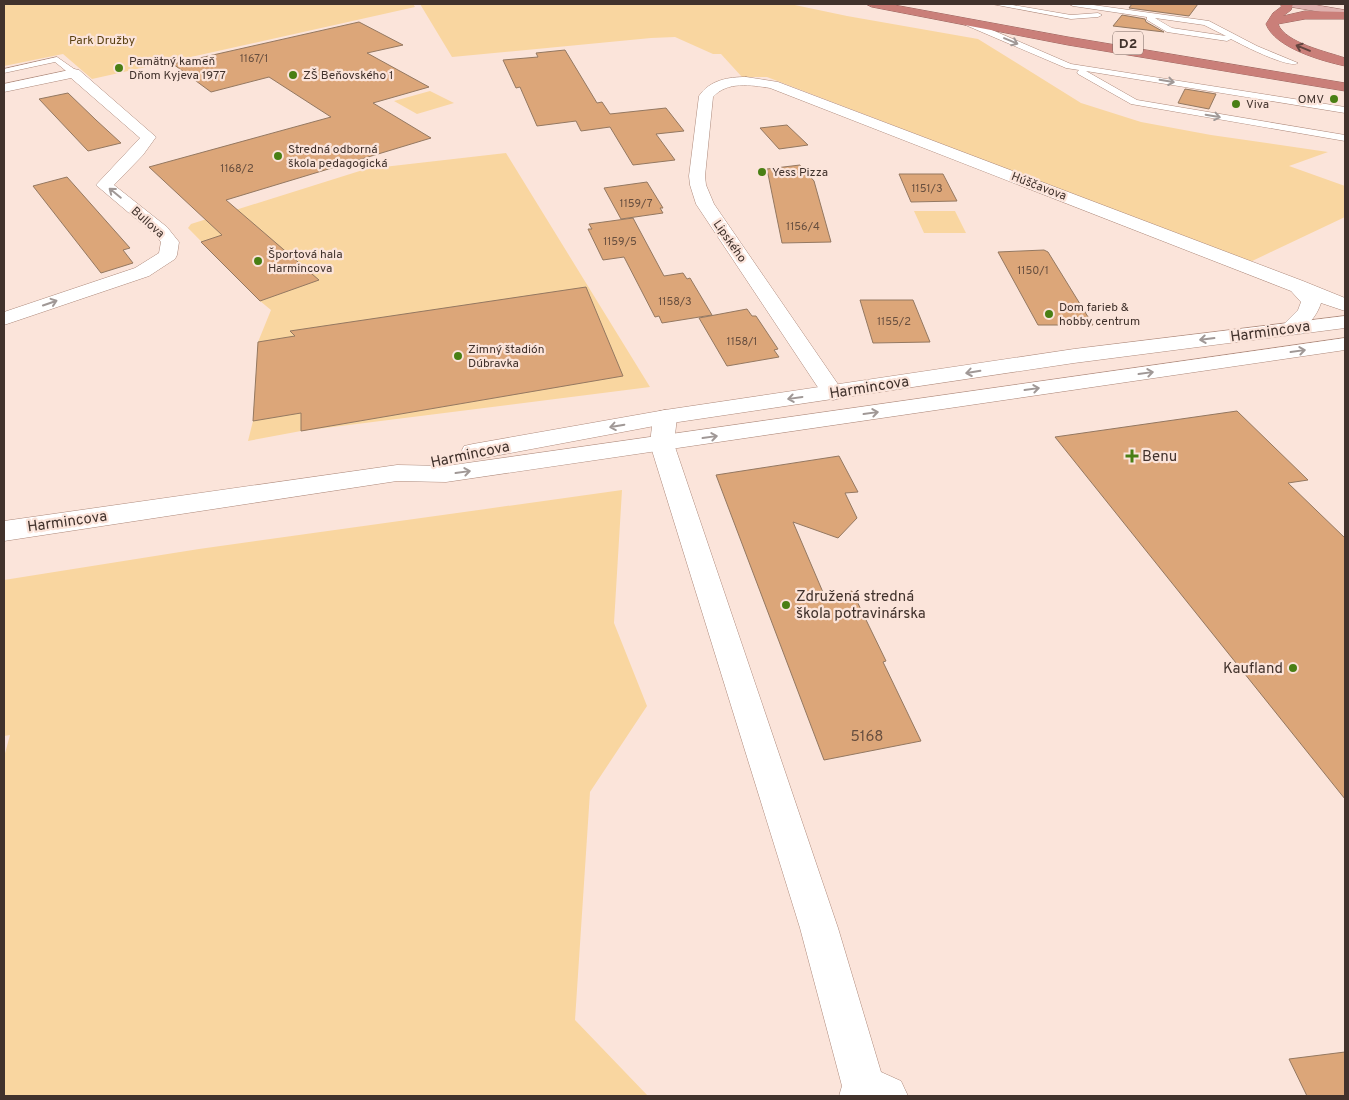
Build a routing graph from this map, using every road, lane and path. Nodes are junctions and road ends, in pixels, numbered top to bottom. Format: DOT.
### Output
graph roads {
  1 [pos="872,4"];
  2 [pos="912,4"];
  3 [pos="1073,4"];
  4 [pos="1132,4"];
  5 [pos="1289,4"];
  6 [pos="1321,4"];
  7 [pos="993,8"];
  8 [pos="1126,8"];
  9 [pos="1345,8"];
  10 [pos="1143,13"];
  11 [pos="1345,14"];
  12 [pos="966,22"];
  13 [pos="1273,22"];
  14 [pos="1206,23"];
  15 [pos="1085,29"];
  16 [pos="1242,42"];
  17 [pos="1238,54"];
  18 [pos="1345,62"];
  19 [pos="1303,64"];
  20 [pos="1069,66"];
  21 [pos="7,70"];
  22 [pos="1345,70"];
  23 [pos="74,73"];
  24 [pos="1345,78"];
  25 [pos="730,83"];
  26 [pos="25,84"];
  27 [pos="4,88"];
  28 [pos="1345,88"];
  29 [pos="1235,92"];
  30 [pos="1299,93"];
  31 [pos="1345,110"];
  32 [pos="1345,138"];
  33 [pos="1296,285"];
  34 [pos="1345,305"];
  35 [pos="4,319"];
  36 [pos="1345,322"];
  37 [pos="1290,328"];
  38 [pos="1345,344"];
  39 [pos="833,393"];
  40 [pos="664,430"];
  41 [pos="4,531"];
  42 [pos="870,1093"];
  1 -- 12 [label="highway, D2"];
  2 -- 24 [label="highway, D2"];
  3 -- 8 [label="lane"];
  4 -- 14 [label="lane"];
  5 -- 11 [label="main road"];
  5 -- 13 [label="highway"];
  6 -- 9 [label="main road"];
  7 -- 8 [label="lane"];
  7 -- 15 [label="highway"];
  8 -- 10 [label="lane"];
  10 -- 14 [label="lane"];
  10 -- 16 [label="lane"];
  11 -- 13 [label="highway"];
  12 -- 20 [label="lane, one-way"];
  12 -- 28 [label="highway, D2"];
  18 -- 13 [label="highway, one-way"];
  14 -- 16 [label="lane"];
  16 -- 19 [label="lane"];
  17 -- 19 [label="highway"];
  19 -- 22 [label="highway"];
  20 -- 29 [label="lane, one-way"];
  20 -- 32 [label="lane, one-way"];
  21 -- 23 [label="lane"];
  21 -- 26 [label="lane"];
  23 -- 26 [label="street"];
  35 -- 23 [label="street, Bullova, one-way"];
  25 -- 33 [label="street, Húščavova"];
  25 -- 39 [label="street, Lipského"];
  26 -- 27 [label="street"];
  29 -- 30 [label="lane"];
  29 -- 31 [label="lane"];
  33 -- 34 [label="street, Húščavova"];
  33 -- 37 [label="street"];
  36 -- 37 [label="street, Harmincova"];
  37 -- 39 [label="street, Harmincova, one-way"];
  40 -- 38 [label="street, Harmincova, one-way"];
  39 -- 40 [label="street, Harmincova, one-way"];
  40 -- 41 [label="street, Harmincova"];
  40 -- 42 [label="street"];
}
